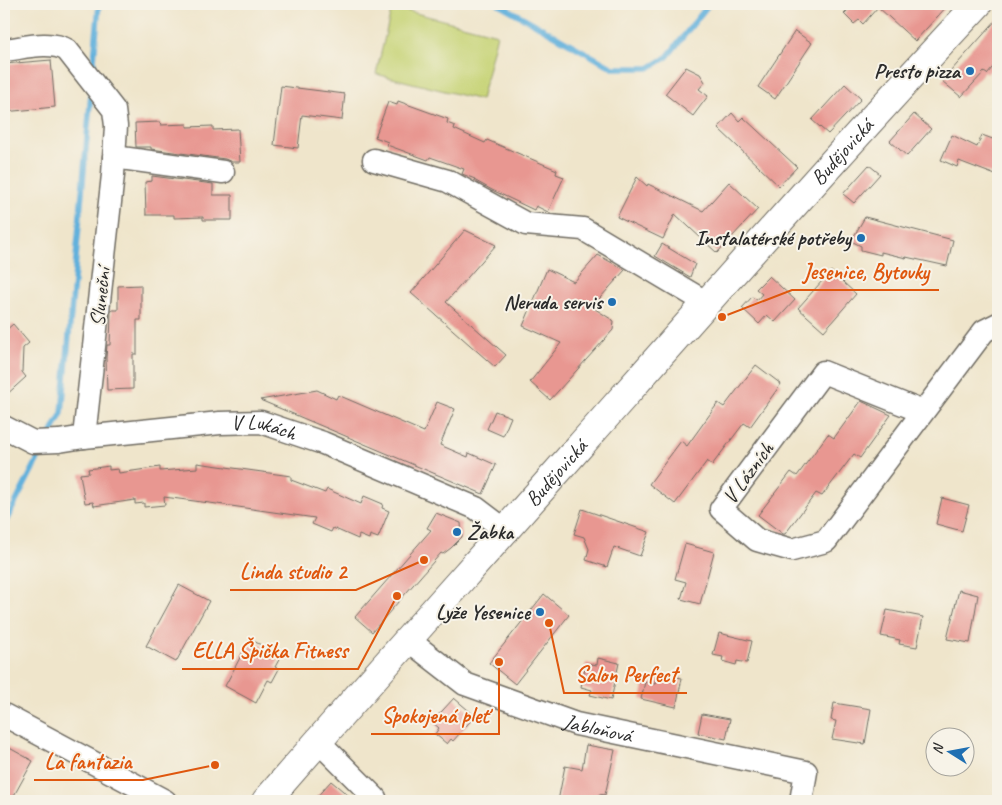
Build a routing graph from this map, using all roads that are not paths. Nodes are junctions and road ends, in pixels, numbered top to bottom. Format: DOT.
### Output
graph roads {
  1 [pos="978,4"];
  2 [pos="4,50"];
  3 [pos="114,157"];
  4 [pos="374,160"];
  5 [pos="223,172"];
  6 [pos="707,303"];
  7 [pos="998,324"];
  8 [pos="923,412"];
  9 [pos="4,427"];
  10 [pos="84,437"];
  11 [pos="505,530"];
  12 [pos="407,639"];
  13 [pos="4,715"];
  14 [pos="318,741"];
  15 [pos="165,801"];
  16 [pos="266,801"];
  17 [pos="376,801"];
  18 [pos="801,801"];
  1 -- 6 [label="main road, Budějovická"];
  2 -- 3 [label="street, Sluneční"];
  3 -- 5 [label="street"];
  3 -- 10 [label="street, Sluneční"];
  4 -- 6 [label="street"];
  6 -- 11 [label="main road, Budějovická"];
  7 -- 8 [label="street, V Lázních"];
  8 -- 8 [label="street, V Lázních"];
  9 -- 10 [label="street, V Lukách"];
  10 -- 11 [label="street, V Lukách"];
  11 -- 12 [label="main road, Budějovická"];
  12 -- 14 [label="main road, Budějovická"];
  12 -- 18 [label="street, Jabloňová"];
  13 -- 15 [label="street"];
  14 -- 16 [label="main road, Budějovická"];
  14 -- 17 [label="street"];
}
